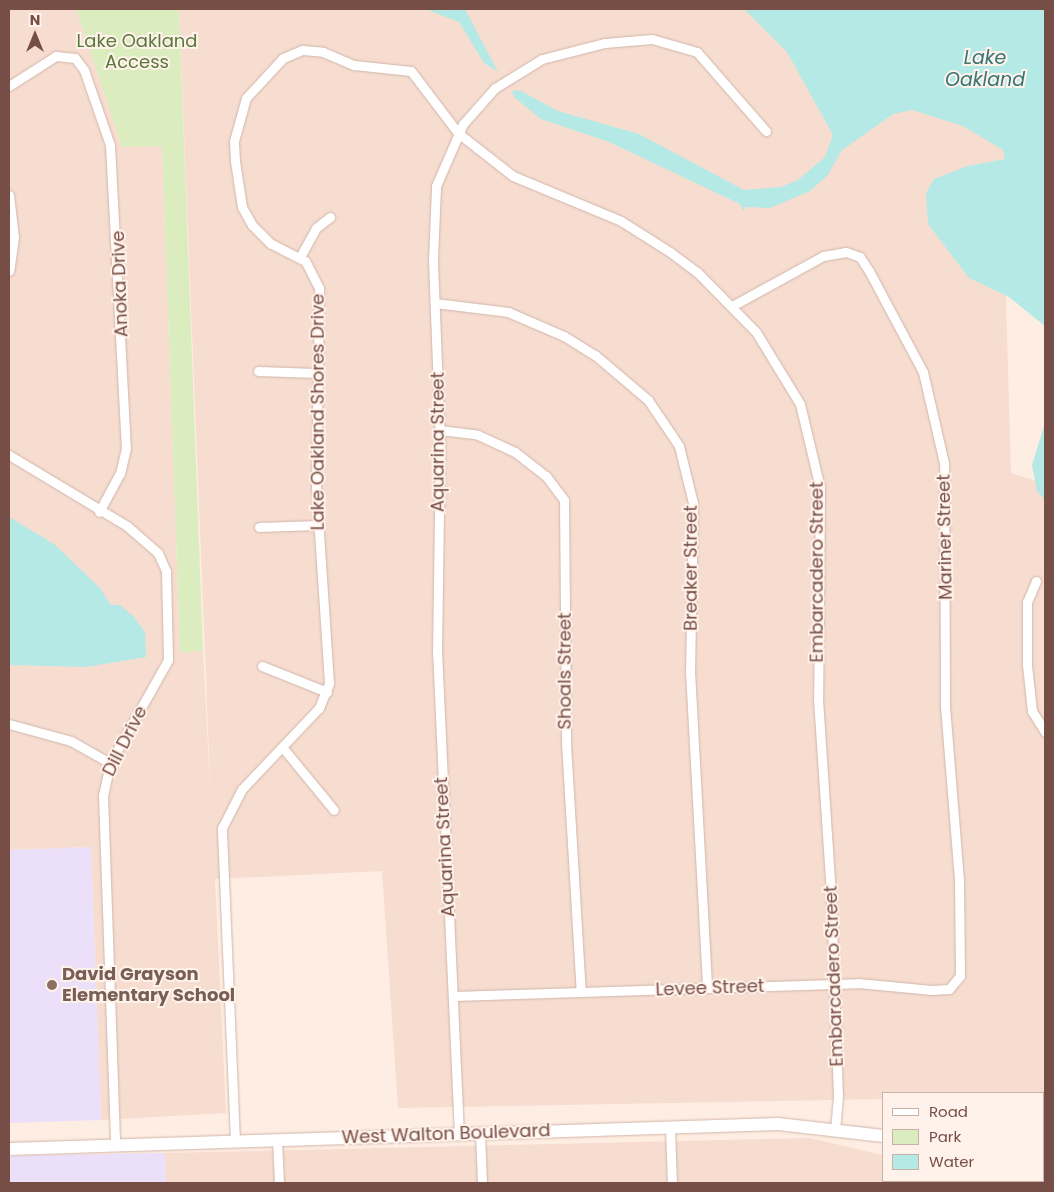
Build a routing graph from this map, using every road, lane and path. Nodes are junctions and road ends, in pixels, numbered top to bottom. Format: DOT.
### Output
graph roads {
  1 [pos="9,86"];
  2 [pos="766,130"];
  3 [pos="458,133"];
  4 [pos="9,195"];
  5 [pos="330,217"];
  6 [pos="300,257"];
  7 [pos="9,271"];
  8 [pos="435,303"];
  9 [pos="732,306"];
  10 [pos="258,371"];
  11 [pos="317,373"];
  12 [pos="440,430"];
  13 [pos="9,456"];
  14 [pos="99,512"];
  15 [pos="317,525"];
  16 [pos="259,527"];
  17 [pos="1036,581"];
  18 [pos="262,666"];
  19 [pos="327,692"];
  20 [pos="9,724"];
  21 [pos="1045,732"];
  22 [pos="283,748"];
  23 [pos="110,763"];
  24 [pos="334,810"];
  25 [pos="960,976"];
  26 [pos="834,984"];
  27 [pos="707,988"];
  28 [pos="581,992"];
  29 [pos="454,996"];
  30 [pos="670,1127"];
  31 [pos="835,1128"];
  32 [pos="480,1133"];
  33 [pos="459,1134"];
  34 [pos="882,1136"];
  35 [pos="277,1140"];
  36 [pos="235,1141"];
  37 [pos="115,1145"];
  38 [pos="9,1149"];
  39 [pos="279,1183"];
  40 [pos="482,1183"];
  41 [pos="672,1183"];
  1 -- 14 [label="street, Anoka Drive"];
  2 -- 3 [label="street, Aquarina Street"];
  3 -- 6 [label="street"];
  3 -- 8 [label="street, Aquarina Street"];
  3 -- 9 [label="street, Embarcadero Street"];
  4 -- 7 [label="street"];
  5 -- 6 [label="street"];
  6 -- 11 [label="street, Lake Oakland Shores Drive"];
  8 -- 12 [label="street, Aquarina Street"];
  8 -- 27 [label="street, Breaker Street"];
  9 -- 25 [label="street, Mariner Street"];
  9 -- 26 [label="street, Embarcadero Street"];
  10 -- 11 [label="street"];
  11 -- 15 [label="street, Lake Oakland Shores Drive"];
  12 -- 28 [label="street, Shoals Street"];
  12 -- 29 [label="street, Aquarina Street"];
  13 -- 14 [label="street, Dill Drive"];
  14 -- 23 [label="street, Dill Drive"];
  15 -- 16 [label="street"];
  15 -- 19 [label="street, Lake Oakland Shores Drive"];
  17 -- 21 [label="street"];
  18 -- 19 [label="street"];
  19 -- 22 [label="street, Lake Oakland Shores Drive"];
  20 -- 23 [label="street"];
  22 -- 24 [label="street"];
  22 -- 36 [label="street, Lake Oakland Shores Drive"];
  23 -- 37 [label="street, Dill Drive"];
  25 -- 26 [label="street, Levee Street"];
  26 -- 27 [label="street, Levee Street"];
  26 -- 31 [label="street, Embarcadero Street"];
  27 -- 28 [label="street, Levee Street"];
  28 -- 29 [label="street, Levee Street"];
  29 -- 33 [label="street, Aquarina Street"];
  30 -- 31 [label="main road, West Walton Boulevard"];
  30 -- 32 [label="main road, West Walton Boulevard"];
  30 -- 41 [label="street"];
  31 -- 34 [label="main road, West Walton Boulevard"];
  32 -- 33 [label="main road, West Walton Boulevard"];
  32 -- 40 [label="street"];
  33 -- 35 [label="main road, West Walton Boulevard"];
  35 -- 36 [label="main road, West Walton Boulevard"];
  35 -- 39 [label="street"];
  36 -- 37 [label="main road, West Walton Boulevard"];
  37 -- 38 [label="main road, West Walton Boulevard"];
}
